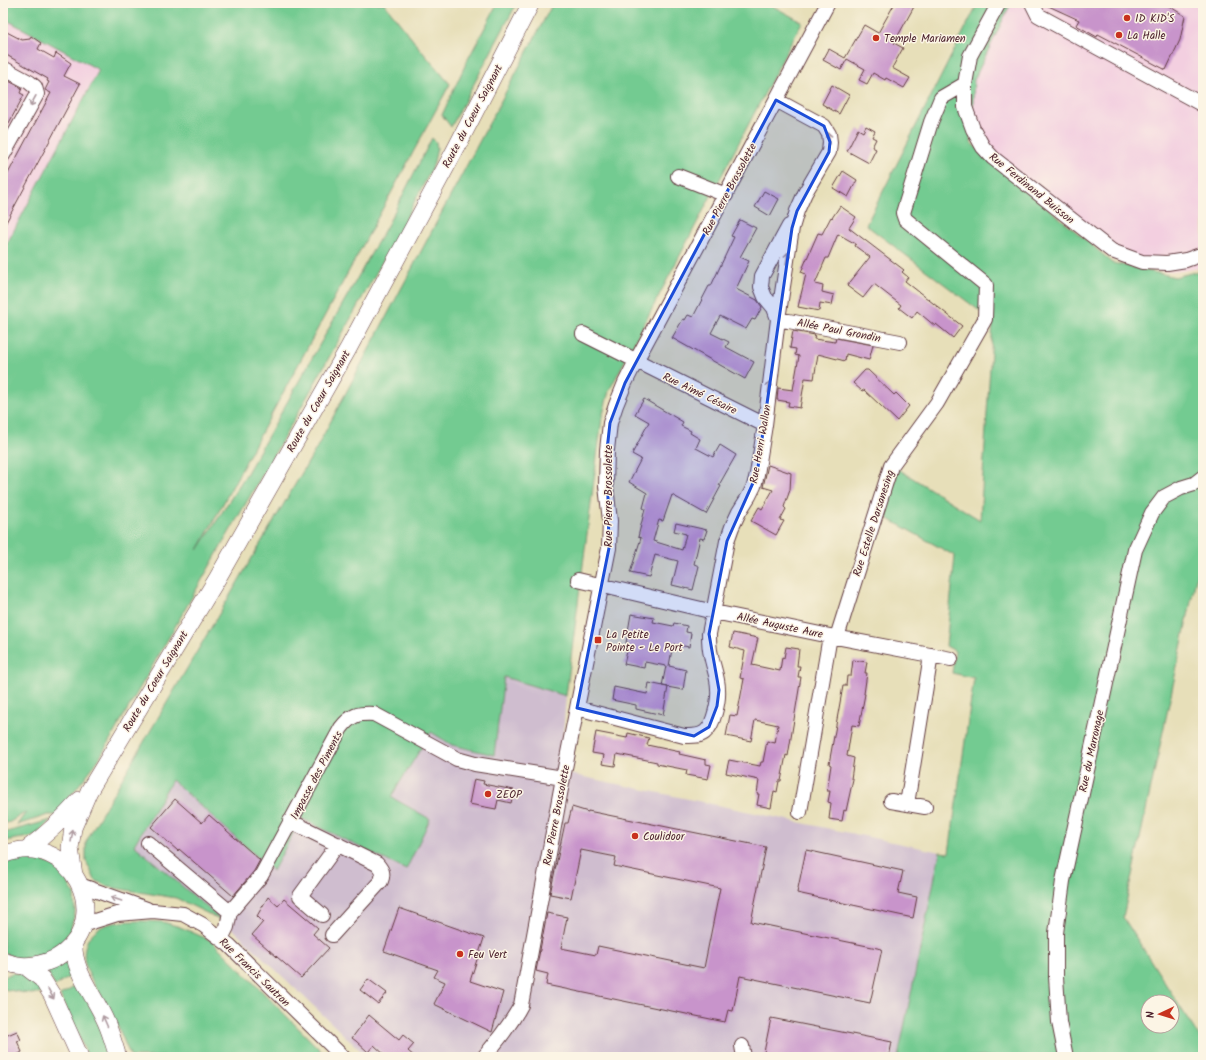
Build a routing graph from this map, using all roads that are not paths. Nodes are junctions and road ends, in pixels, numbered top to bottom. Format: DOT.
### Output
graph roads {
  1 [pos="531,3"];
  2 [pos="999,3"];
  3 [pos="1032,3"];
  4 [pos="825,4"];
  5 [pos="3,68"];
  6 [pos="964,84"];
  7 [pos="776,100"];
  8 [pos="1203,105"];
  9 [pos="3,155"];
  10 [pos="678,176"];
  11 [pos="726,196"];
  12 [pos="796,211"];
  13 [pos="1203,254"];
  14 [pos="778,319"];
  15 [pos="583,334"];
  16 [pos="900,342"];
  17 [pos="636,361"];
  18 [pos="764,426"];
  19 [pos="1203,477"];
  20 [pos="578,580"];
  21 [pos="602,585"];
  22 [pos="714,612"];
  23 [pos="833,636"];
  24 [pos="931,655"];
  25 [pos="951,659"];
  26 [pos="577,708"];
  27 [pos="563,778"];
  28 [pos="89,791"];
  29 [pos="890,801"];
  30 [pos="907,804"];
  31 [pos="925,807"];
  32 [pos="800,812"];
  33 [pos="290,821"];
  34 [pos="148,843"];
  35 [pos="338,844"];
  36 [pos="27,849"];
  37 [pos="3,855"];
  38 [pos="77,880"];
  39 [pos="153,911"];
  40 [pos="230,912"];
  41 [pos="322,915"];
  42 [pos="82,925"];
  43 [pos="332,936"];
  44 [pos="221,939"];
  45 [pos="74,942"];
  46 [pos="12,966"];
  47 [pos="80,1057"];
  48 [pos="118,1057"];
  49 [pos="343,1057"];
  50 [pos="484,1057"];
  51 [pos="1066,1057"];
  1 -- 28 [label="main road, Route du Coeur Saignant"];
  2 -- 6 [label="street, Rue Ferdinand Buisson"];
  3 -- 8 [label="street"];
  4 -- 7 [label="street, Rue Pierre Brossolette"];
  5 -- 9 [label="street, one-way"];
  6 -- 13 [label="street, Rue Ferdinand Buisson"];
  6 -- 23 [label="street, Rue Estelle Darsanesing"];
  7 -- 11 [label="street, Rue Pierre Brossolette"];
  12 -- 7 [label="street, Rue Henri Wallon, one-way"];
  10 -- 11 [label="street"];
  11 -- 17 [label="street, Rue Pierre Brossolette"];
  14 -- 12 [label="street, Rue Henri Wallon, one-way"];
  12 -- 14 [label="street"];
  14 -- 16 [label="street, Allée Paul Grondin"];
  18 -- 14 [label="street, Rue Henri Wallon, one-way"];
  15 -- 17 [label="street, Rue Aimé Césaire"];
  17 -- 18 [label="street, Rue Aimé Césaire"];
  17 -- 21 [label="street, Rue Pierre Brossolette"];
  18 -- 22 [label="street, Rue Henri Wallon"];
  19 -- 51 [label="street, Rue du Marronage"];
  20 -- 21 [label="street, Allée Auguste Aure"];
  21 -- 22 [label="street, Allée Auguste Aure"];
  21 -- 26 [label="street, Rue Pierre Brossolette"];
  22 -- 23 [label="street, Allée Auguste Aure"];
  22 -- 26 [label="street, Rue Henri Wallon"];
  23 -- 24 [label="street"];
  23 -- 32 [label="street, Allée Auguste Aure"];
  24 -- 25 [label="street"];
  24 -- 30 [label="street"];
  26 -- 27 [label="street, Rue Pierre Brossolette"];
  27 -- 33 [label="street, Impasse des Piments"];
  27 -- 50 [label="street, Rue Pierre Brossolette"];
  28 -- 36 [label="main road, Route du Coeur Saignant"];
  38 -- 28 [label="main road, Route du Coeur Saignant, one-way"];
  29 -- 30 [label="street"];
  30 -- 31 [label="street"];
  33 -- 35 [label="street"];
  33 -- 40 [label="street, Impasse des Piments"];
  34 -- 40 [label="street"];
  35 -- 41 [label="street"];
  35 -- 43 [label="street"];
  36 -- 37 [label="main road"];
  36 -- 38 [label="main road"];
  39 -- 38 [label="street, one-way"];
  38 -- 42 [label="main road, Route du Coeur Saignant"];
  39 -- 42 [label="street"];
  39 -- 44 [label="street, Rue Francis Sautron"];
  40 -- 44 [label="street"];
  42 -- 45 [label="main road, Route du Coeur Saignant"];
  44 -- 49 [label="street, Rue Francis Sautron"];
  45 -- 46 [label="main road"];
  48 -- 45 [label="main road, one-way"];
  46 -- 47 [label="main road, one-way"];
}
